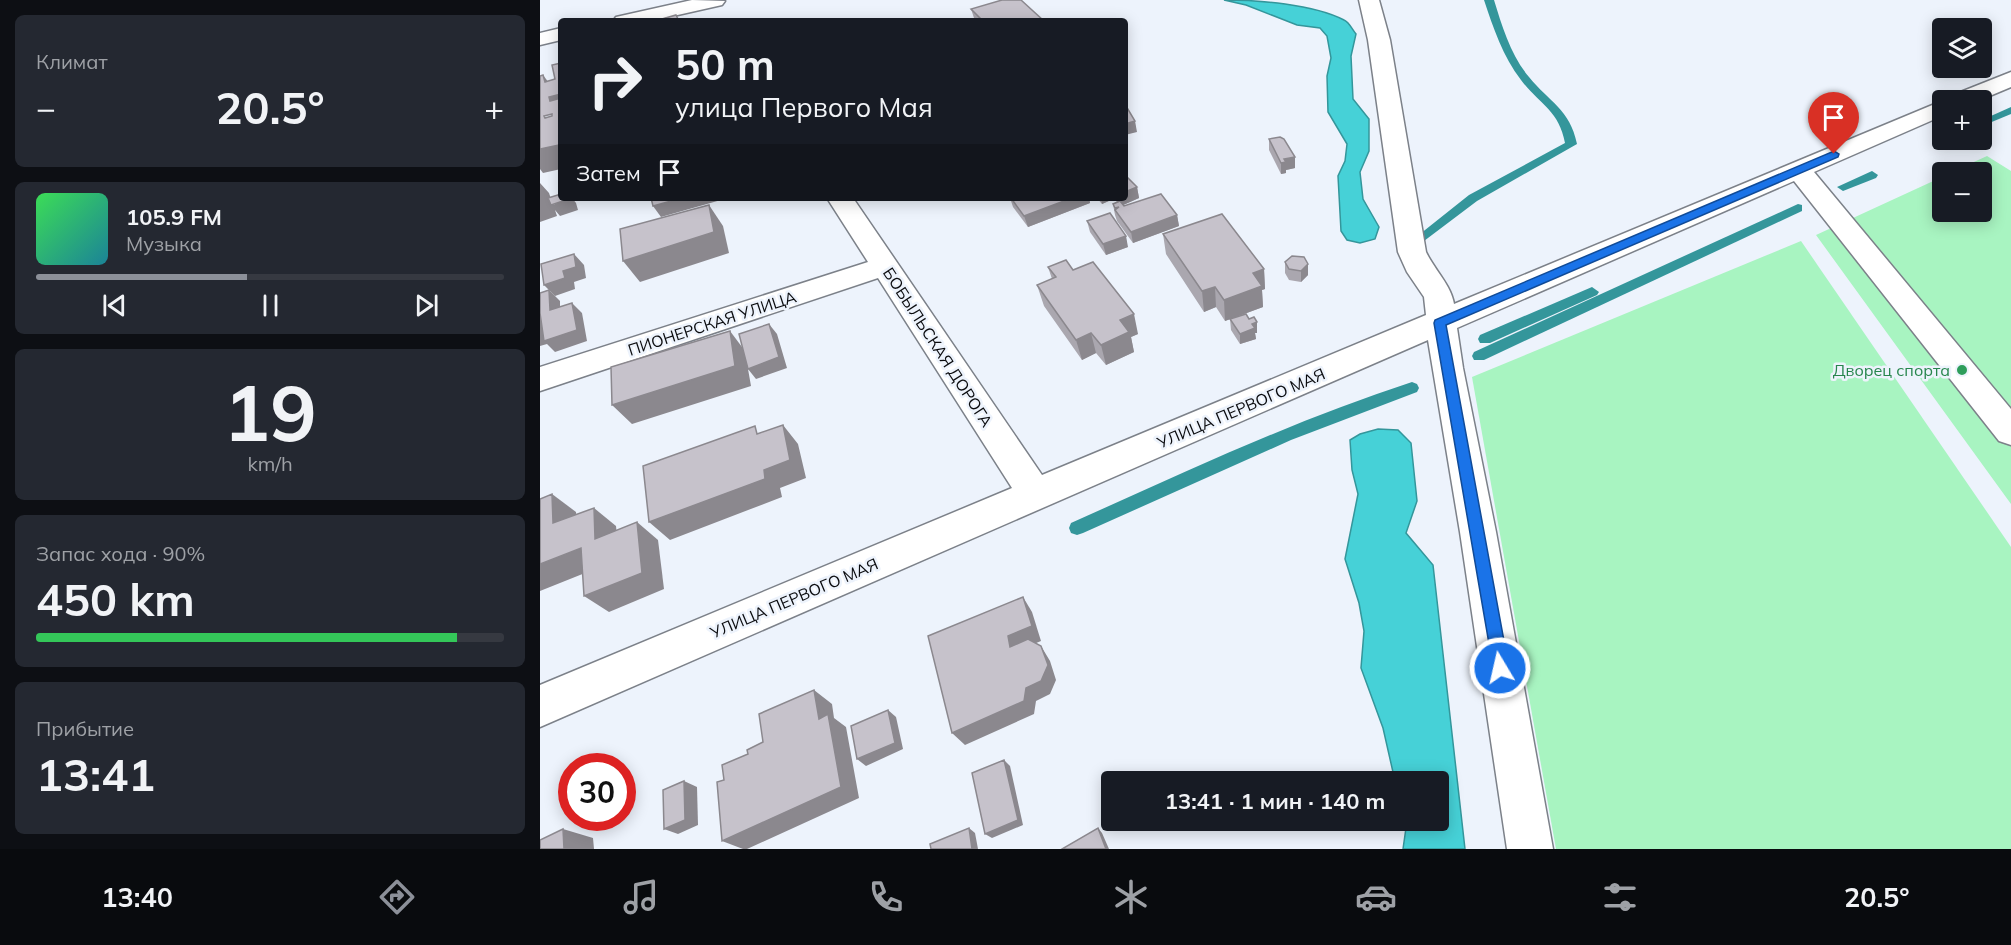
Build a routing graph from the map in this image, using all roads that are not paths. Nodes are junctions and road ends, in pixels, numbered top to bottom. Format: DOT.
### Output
graph roads {
  1 [pos="1369,0"];
  2 [pos="718,5"];
  3 [pos="641,18"];
  4 [pos="558,35"];
  5 [pos="540,39"];
  6 [pos="2011,79"];
  7 [pos="1985,90"];
  8 [pos="1932,112"];
  9 [pos="1798,170"];
  10 [pos="846,201"];
  11 [pos="885,266"];
  12 [pos="1440,323"];
  13 [pos="540,380"];
  14 [pos="2011,432"];
  15 [pos="1036,495"];
  16 [pos="540,706"];
  17 [pos="1530,849"];
  1 -- 12 [label="street"];
  2 -- 3 [label="street"];
  4 -- 5 [label="street"];
  6 -- 7 [label="street"];
  8 -- 9 [label="street, УЛИЦА ПЕРВОГО МАЯ"];
  9 -- 12 [label="street, УЛИЦА ПЕРВОГО МАЯ"];
  9 -- 14 [label="street"];
  10 -- 11 [label="street, БОБЫЛЬСКАЯ ДОРОГА"];
  11 -- 13 [label="street, ПИОНЕРСКАЯ УЛИЦА"];
  11 -- 15 [label="street, БОБЫЛЬСКАЯ ДОРОГА"];
  12 -- 15 [label="street, УЛИЦА ПЕРВОГО МАЯ"];
  12 -- 17 [label="street"];
  15 -- 16 [label="street, УЛИЦА ПЕРВОГО МАЯ"];
}
